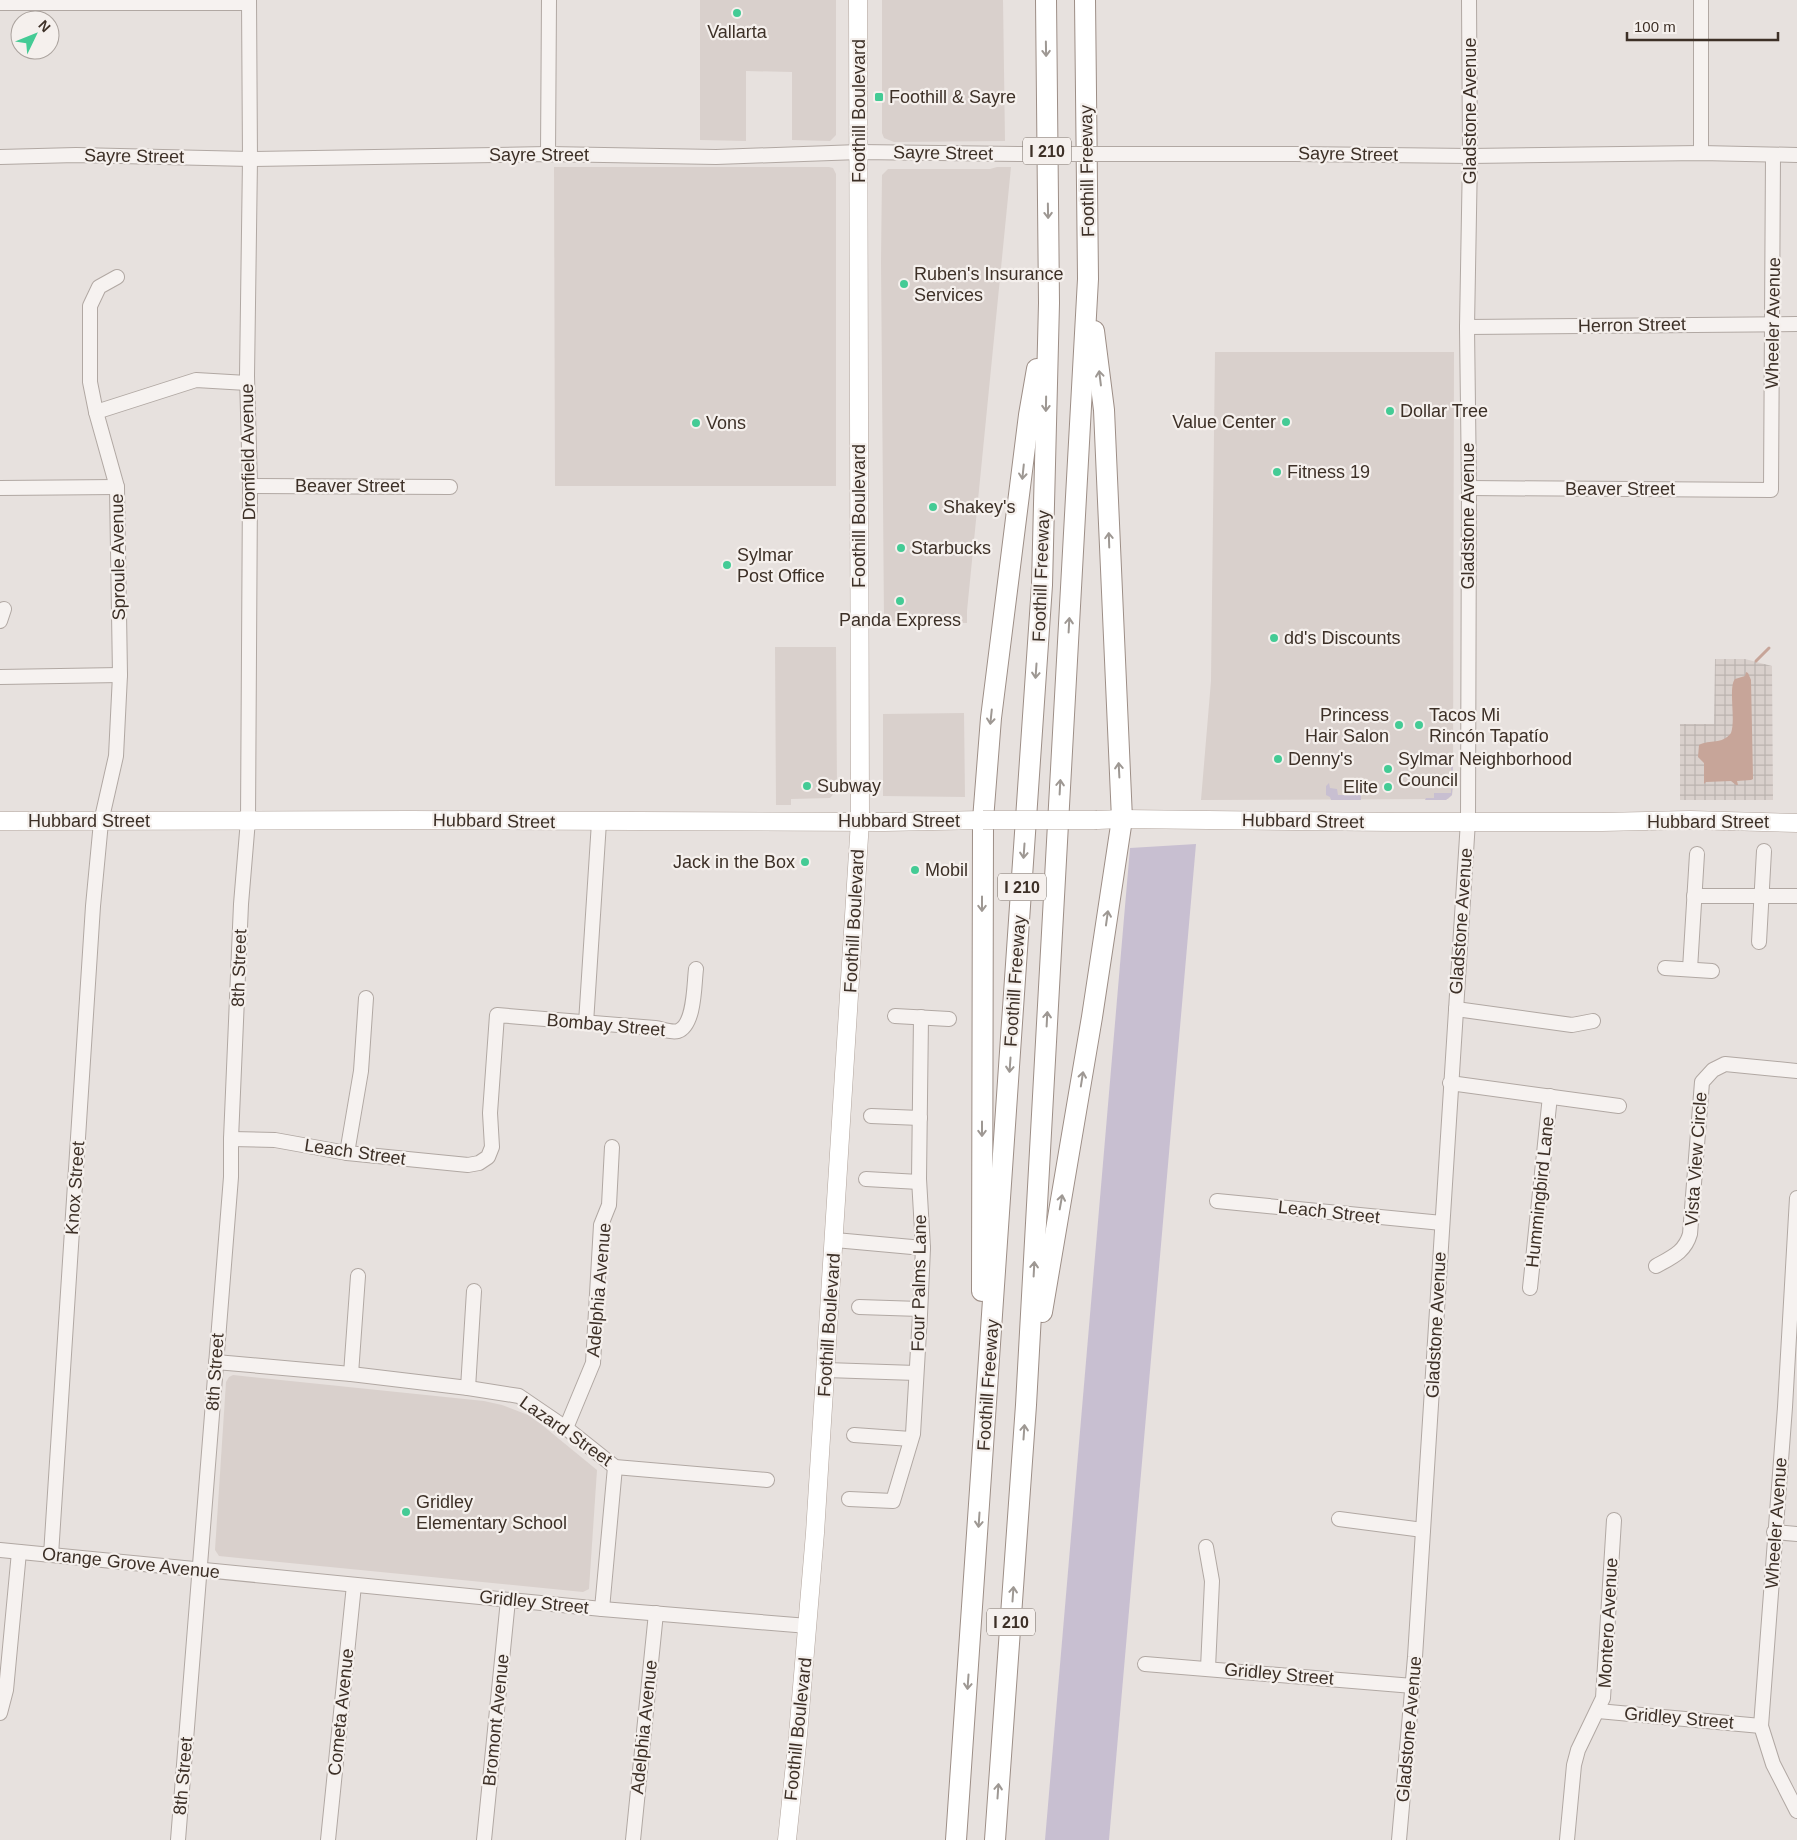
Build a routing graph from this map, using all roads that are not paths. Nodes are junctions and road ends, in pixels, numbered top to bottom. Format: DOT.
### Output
graph roads {
  1 [pos="549,0"];
  2 [pos="858,0"];
  3 [pos="1046,0"];
  4 [pos="1085,0"];
  5 [pos="1469,0"];
  6 [pos="1701,0"];
  7 [pos="249,1"];
  8 [pos="0,2"];
  9 [pos="859,152"];
  10 [pos="1702,153"];
  11 [pos="548,154"];
  12 [pos="1797,155"];
  13 [pos="1470,156"];
  14 [pos="1773,156"];
  15 [pos="0,157"];
  16 [pos="250,159"];
  17 [pos="117,277"];
  18 [pos="1088,279"];
  19 [pos="1049,303"];
  20 [pos="1773,323"];
  21 [pos="1797,324"];
  22 [pos="1467,327"];
  23 [pos="247,383"];
  24 [pos="96,412"];
  25 [pos="250,486"];
  26 [pos="118,487"];
  27 [pos="450,487"];
  28 [pos="0,488"];
  29 [pos="1469,488"];
  30 [pos="1771,490"];
  31 [pos="120,675"];
  32 [pos="0,678"];
  33 [pos="1122,819"];
  34 [pos="248,820"];
  35 [pos="982,820"];
  36 [pos="0,821"];
  37 [pos="860,821"];
  38 [pos="1468,821"];
  39 [pos="101,822"];
  40 [pos="600,822"];
  41 [pos="1797,822"];
  42 [pos="1764,851"];
  43 [pos="1697,854"];
  44 [pos="1694,896"];
  45 [pos="1762,896"];
  46 [pos="1797,896"];
  47 [pos="241,904"];
  48 [pos="1759,942"];
  49 [pos="696,968"];
  50 [pos="1666,968"];
  51 [pos="1690,969"];
  52 [pos="1712,971"];
  53 [pos="366,998"];
  54 [pos="1456,1009"];
  55 [pos="895,1016"];
  56 [pos="921,1017"];
  57 [pos="949,1019"];
  58 [pos="1593,1021"];
  59 [pos="586,1022"];
  60 [pos="1797,1071"];
  61 [pos="1450,1083"];
  62 [pos="1550,1096"];
  63 [pos="1619,1106"];
  64 [pos="870,1116"];
  65 [pos="920,1118"];
  66 [pos="231,1139"];
  67 [pos="612,1147"];
  68 [pos="346,1153"];
  69 [pos="479,1163"];
  70 [pos="866,1179"];
  71 [pos="919,1182"];
  72 [pos="1797,1198"];
  73 [pos="1217,1201"];
  74 [pos="1442,1223"];
  75 [pos="835,1240"];
  76 [pos="923,1248"];
  77 [pos="1656,1266"];
  78 [pos="358,1276"];
  79 [pos="1530,1288"];
  80 [pos="474,1291"];
  81 [pos="859,1307"];
  82 [pos="920,1309"];
  83 [pos="216,1362"];
  84 [pos="826,1370"];
  85 [pos="916,1373"];
  86 [pos="351,1374"];
  87 [pos="1791,1379"];
  88 [pos="468,1388"];
  89 [pos="1026,1405"];
  90 [pos="566,1428"];
  91 [pos="854,1435"];
  92 [pos="911,1439"];
  93 [pos="615,1467"];
  94 [pos="982,1471"];
  95 [pos="767,1480"];
  96 [pos="849,1499"];
  97 [pos="1339,1520"];
  98 [pos="1614,1520"];
  99 [pos="1424,1530"];
  100 [pos="1774,1532"];
  101 [pos="1797,1534"];
  102 [pos="1206,1548"];
  103 [pos="0,1550"];
  104 [pos="19,1552"];
  105 [pos="51,1555"];
  106 [pos="200,1569"];
  107 [pos="261,1575"];
  108 [pos="354,1585"];
  109 [pos="508,1600"];
  110 [pos="602,1609"];
  111 [pos="656,1613"];
  112 [pos="808,1626"];
  113 [pos="1145,1664"];
  114 [pos="1208,1668"];
  115 [pos="1413,1686"];
  116 [pos="1598,1711"];
  117 [pos="0,1713"];
  118 [pos="1761,1726"];
  119 [pos="1797,1810"];
  120 [pos="178,1840"];
  121 [pos="328,1840"];
  122 [pos="484,1840"];
  123 [pos="633,1840"];
  124 [pos="787,1840"];
  125 [pos="956,1840"];
  126 [pos="995,1840"];
  127 [pos="1399,1840"];
  128 [pos="1567,1840"];
  1 -- 11 [label="street"];
  2 -- 9 [label="main road, Foothill Boulevard"];
  3 -- 19 [label="highway, Foothill Freeway / I 210, one-way"];
  4 -- 18 [label="highway, Foothill Freeway / I 210"];
  5 -- 13 [label="street, Gladstone Avenue"];
  6 -- 10 [label="street"];
  7 -- 8 [label="street"];
  7 -- 16 [label="street, Dronfield Avenue"];
  9 -- 11 [label="street, Sayre Street"];
  9 -- 13 [label="street, Sayre Street, bridge"];
  9 -- 37 [label="main road, Foothill Boulevard"];
  10 -- 13 [label="street, Sayre Street"];
  10 -- 14 [label="street, Sayre Street"];
  11 -- 16 [label="street, Sayre Street"];
  12 -- 14 [label="street, Sayre Street"];
  13 -- 22 [label="street, Gladstone Avenue"];
  14 -- 20 [label="street, Wheeler Avenue"];
  15 -- 16 [label="street, Sayre Street"];
  16 -- 23 [label="street, Dronfield Avenue"];
  17 -- 24 [label="street, Sproule Avenue"];
  33 -- 18 [label="highway, one-way"];
  89 -- 18 [label="highway, Foothill Freeway / I 210, one-way"];
  19 -- 35 [label="highway, one-way"];
  19 -- 94 [label="highway, Foothill Freeway / I 210, one-way"];
  20 -- 21 [label="street, Herron Street"];
  20 -- 22 [label="street, Herron Street"];
  20 -- 30 [label="street, Wheeler Avenue"];
  22 -- 29 [label="street, Gladstone Avenue"];
  23 -- 24 [label="street"];
  23 -- 25 [label="street, Dronfield Avenue"];
  24 -- 26 [label="street, Sproule Avenue"];
  25 -- 27 [label="street, Beaver Street"];
  25 -- 34 [label="street, Dronfield Avenue"];
  26 -- 28 [label="street"];
  26 -- 31 [label="street, Sproule Avenue"];
  29 -- 30 [label="street, Beaver Street"];
  29 -- 38 [label="street, Gladstone Avenue"];
  31 -- 32 [label="street"];
  31 -- 39 [label="street, Sproule Avenue"];
  33 -- 35 [label="main road, Hubbard Street, bridge"];
  33 -- 38 [label="main road, Hubbard Street"];
  89 -- 33 [label="highway, one-way"];
  34 -- 39 [label="main road, Hubbard Street"];
  34 -- 40 [label="main road, Hubbard Street"];
  34 -- 47 [label="street, Dronfield Avenue"];
  35 -- 37 [label="main road, Hubbard Street"];
  35 -- 94 [label="highway, one-way"];
  36 -- 39 [label="main road, Hubbard Street"];
  37 -- 40 [label="main road, Hubbard Street"];
  37 -- 75 [label="main road, Foothill Boulevard"];
  38 -- 41 [label="main road, Hubbard Street"];
  38 -- 54 [label="street, Gladstone Avenue"];
  39 -- 105 [label="street, Knox Street"];
  40 -- 59 [label="street"];
  42 -- 45 [label="street"];
  43 -- 44 [label="street"];
  44 -- 45 [label="street"];
  44 -- 51 [label="street"];
  45 -- 46 [label="street"];
  45 -- 48 [label="street"];
  47 -- 66 [label="street, 8th Street"];
  49 -- 59 [label="street, Bombay Street"];
  50 -- 51 [label="street"];
  51 -- 52 [label="street"];
  53 -- 68 [label="street"];
  54 -- 58 [label="street"];
  54 -- 61 [label="street, Gladstone Avenue"];
  55 -- 56 [label="street"];
  56 -- 57 [label="street"];
  56 -- 65 [label="street, Four Palms Lane"];
  59 -- 69 [label="street, Bombay Street"];
  60 -- 77 [label="street, Vista View Circle"];
  61 -- 62 [label="street"];
  61 -- 74 [label="street, Gladstone Avenue"];
  62 -- 63 [label="street"];
  62 -- 79 [label="street, Hummingbird Lane"];
  64 -- 65 [label="street"];
  65 -- 71 [label="street, Four Palms Lane"];
  66 -- 68 [label="street, Leach Street"];
  66 -- 83 [label="street, 8th Street"];
  67 -- 90 [label="street, Adelphia Avenue"];
  68 -- 69 [label="street, Leach Street"];
  70 -- 71 [label="street"];
  71 -- 76 [label="street, Four Palms Lane"];
  72 -- 87 [label="street, Wheeler Avenue"];
  73 -- 74 [label="street, Leach Street"];
  74 -- 99 [label="street, Gladstone Avenue"];
  75 -- 76 [label="street"];
  75 -- 84 [label="main road, Foothill Boulevard"];
  76 -- 82 [label="street, Four Palms Lane"];
  78 -- 86 [label="street"];
  80 -- 88 [label="street"];
  81 -- 82 [label="street"];
  82 -- 85 [label="street, Four Palms Lane"];
  83 -- 86 [label="street, Lazard Street"];
  83 -- 106 [label="street, 8th Street"];
  84 -- 85 [label="street"];
  84 -- 112 [label="main road, Foothill Boulevard"];
  85 -- 92 [label="street, Four Palms Lane"];
  86 -- 88 [label="street, Lazard Street"];
  87 -- 100 [label="street, Wheeler Avenue"];
  88 -- 90 [label="street, Lazard Street"];
  126 -- 89 [label="highway, Foothill Freeway / I 210, one-way"];
  90 -- 93 [label="street, Lazard Street"];
  91 -- 92 [label="street"];
  92 -- 96 [label="street, Four Palms Lane"];
  93 -- 95 [label="street, Lazard Street"];
  93 -- 110 [label="street"];
  94 -- 125 [label="highway, Foothill Freeway / I 210, one-way"];
  97 -- 99 [label="street"];
  98 -- 116 [label="street, Montero Avenue"];
  99 -- 115 [label="street, Gladstone Avenue"];
  100 -- 101 [label="street"];
  100 -- 118 [label="street, Wheeler Avenue"];
  102 -- 114 [label="street"];
  103 -- 104 [label="street, Orange Grove Avenue"];
  104 -- 105 [label="street, Orange Grove Avenue"];
  104 -- 117 [label="street"];
  105 -- 106 [label="street, Orange Grove Avenue"];
  106 -- 107 [label="street, Orange Grove Avenue"];
  106 -- 120 [label="street, 8th Street"];
  107 -- 108 [label="street, Gridley Street"];
  108 -- 109 [label="street, Gridley Street"];
  108 -- 121 [label="street, Cometa Avenue"];
  109 -- 110 [label="street, Gridley Street"];
  109 -- 122 [label="street, Bromont Avenue"];
  110 -- 111 [label="street, Gridley Street"];
  111 -- 112 [label="street, Gridley Street"];
  111 -- 123 [label="street, Adelphia Avenue"];
  112 -- 124 [label="main road, Foothill Boulevard"];
  113 -- 114 [label="street, Gridley Street"];
  114 -- 115 [label="street, Gridley Street"];
  115 -- 127 [label="street, Gladstone Avenue"];
  116 -- 118 [label="street, Gridley Street"];
  116 -- 128 [label="street, Montero Avenue"];
  118 -- 119 [label="street, Wheeler Avenue"];
}
